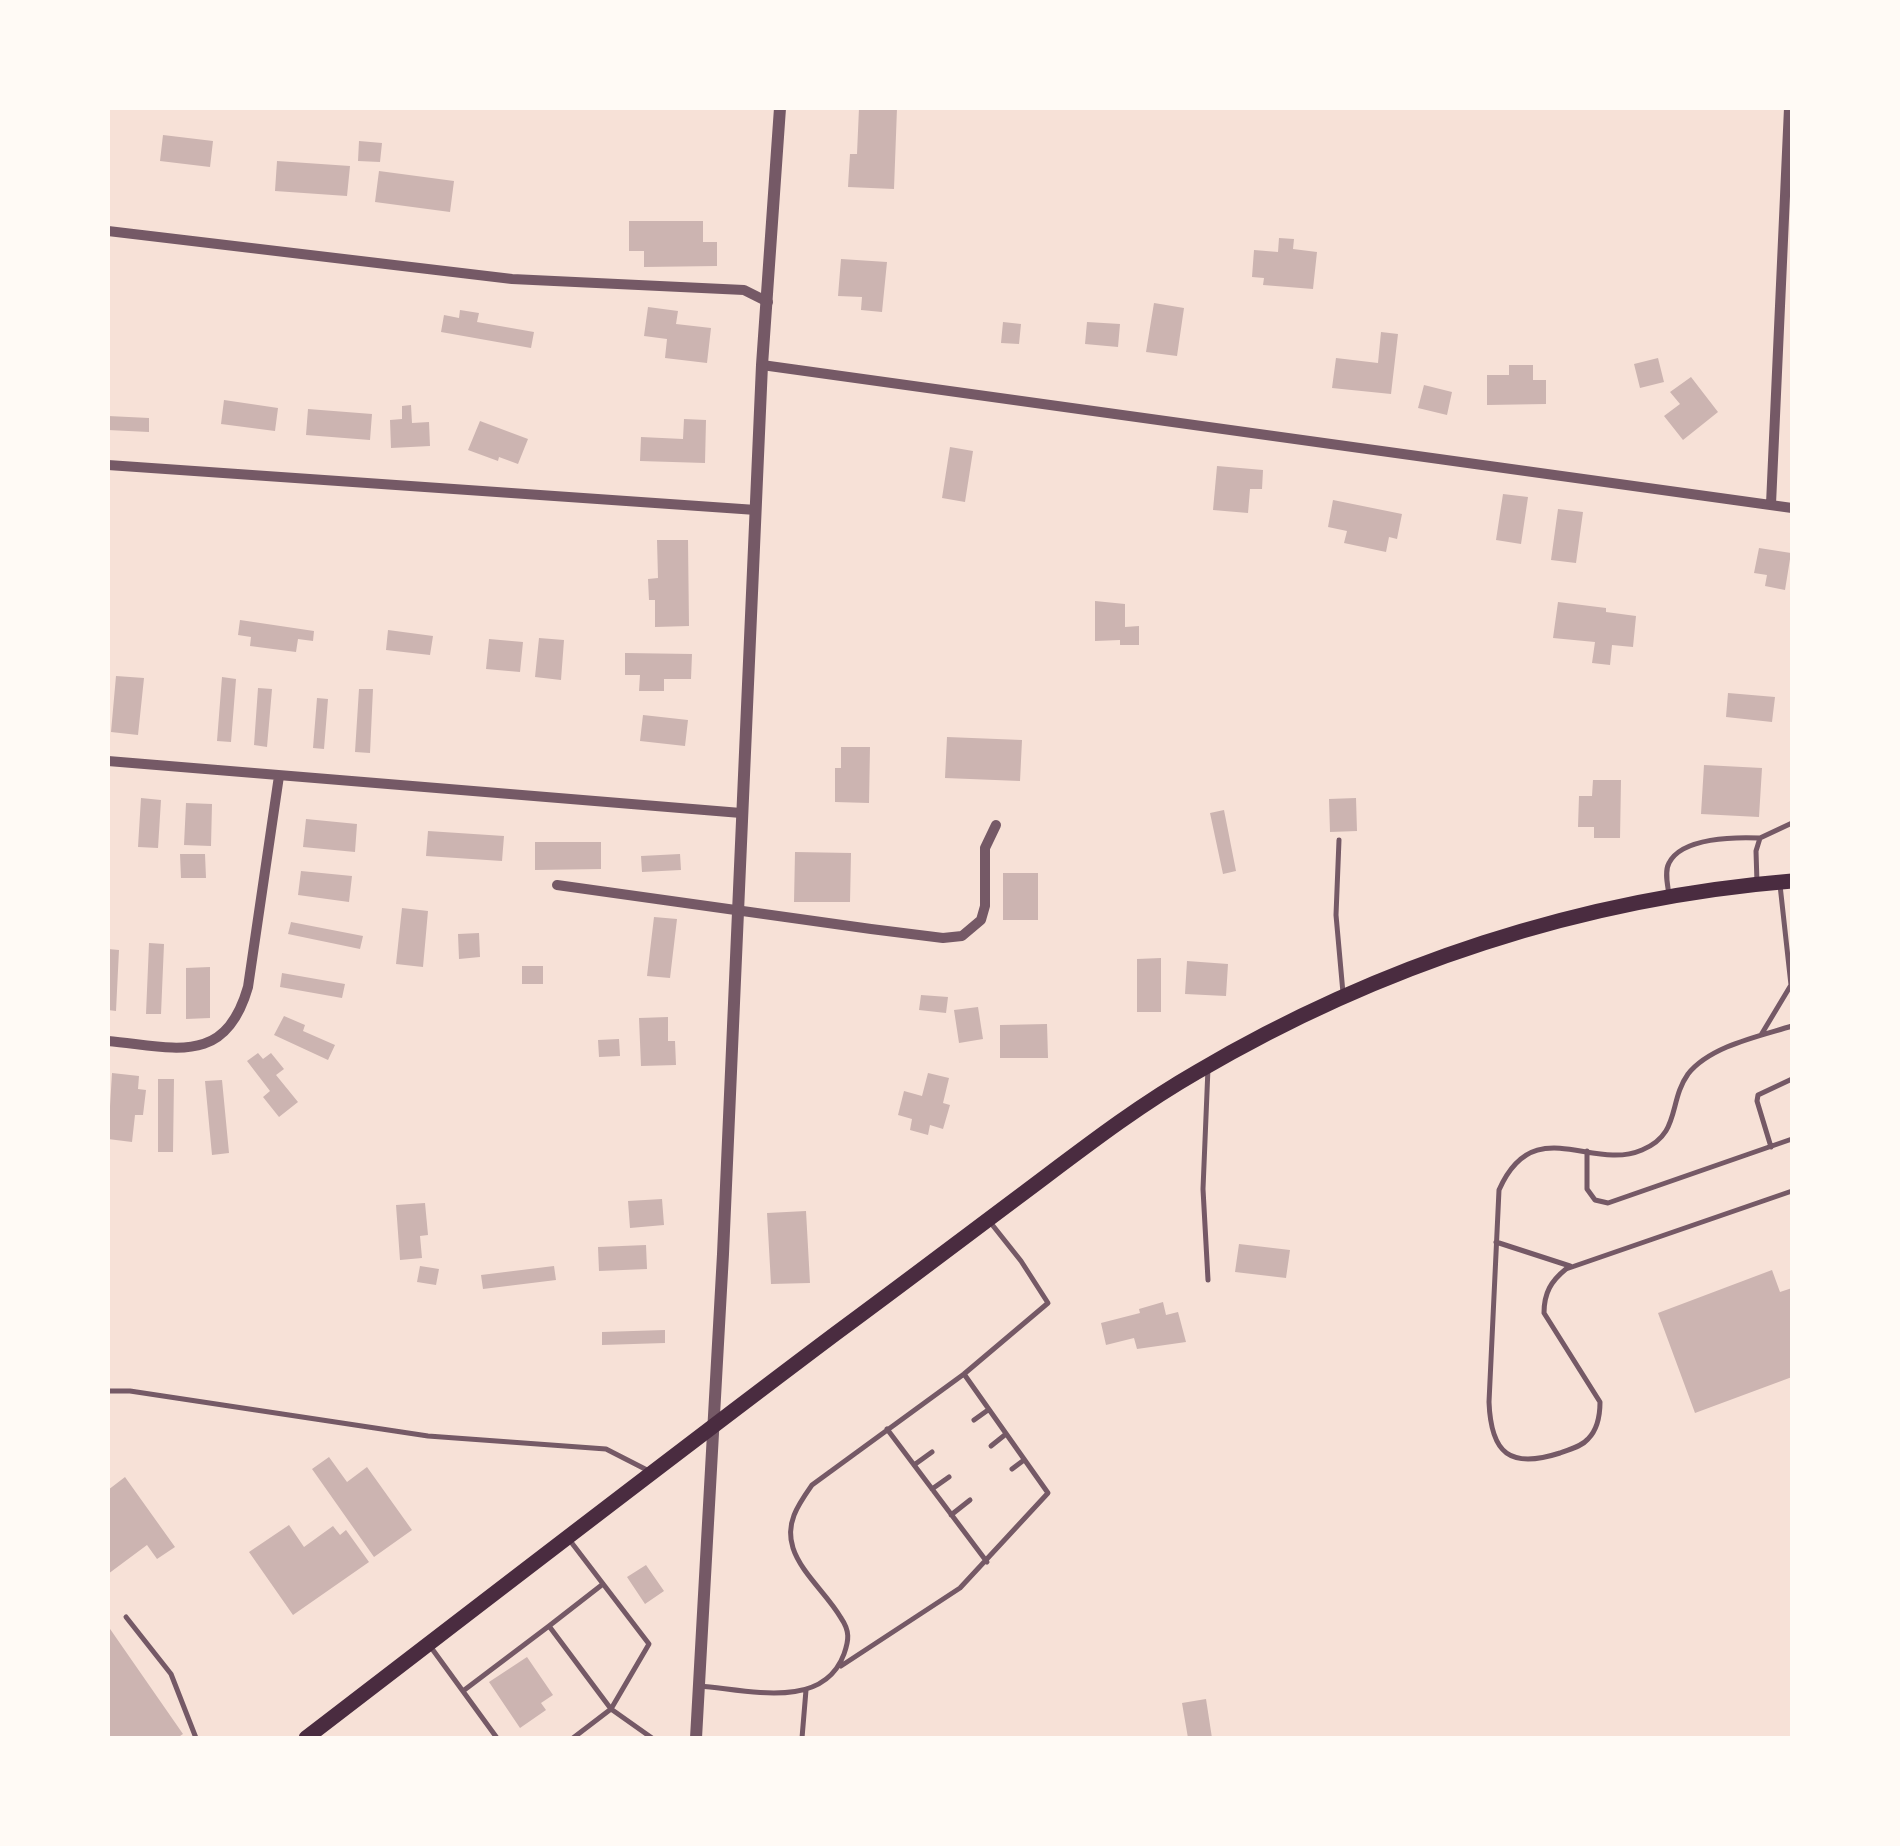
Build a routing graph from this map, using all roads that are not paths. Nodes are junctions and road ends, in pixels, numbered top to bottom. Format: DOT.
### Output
graph roads {
  1 [pos="780,108"];
  2 [pos="1789,108"];
  3 [pos="108,231"];
  4 [pos="768,302"];
  5 [pos="762,365"];
  6 [pos="108,464"];
  7 [pos="1771,504"];
  8 [pos="1792,508"];
  9 [pos="756,510"];
  10 [pos="108,761"];
  11 [pos="279,776"];
  12 [pos="741,813"];
  13 [pos="1792,823"];
  14 [pos="996,825"];
  15 [pos="1760,838"];
  16 [pos="1339,840"];
  17 [pos="1786,882"];
  18 [pos="1757,884"];
  19 [pos="557,885"];
  20 [pos="1669,896"];
  21 [pos="738,911"];
  22 [pos="1792,985"];
  23 [pos="1343,996"];
  24 [pos="1792,1026"];
  25 [pos="1760,1036"];
  26 [pos="108,1041"];
  27 [pos="1208,1066"];
  28 [pos="1792,1079"];
  29 [pos="1792,1139"];
  30 [pos="1771,1147"];
  31 [pos="1587,1151"];
  32 [pos="1792,1191"];
  33 [pos="988,1220"];
  34 [pos="1496,1242"];
  35 [pos="1572,1267"];
  36 [pos="1208,1280"];
  37 [pos="964,1374"];
  38 [pos="108,1391"];
  39 [pos="989,1410"];
  40 [pos="974,1420"];
  41 [pos="711,1428"];
  42 [pos="887,1429"];
  43 [pos="1006,1434"];
  44 [pos="990,1446"];
  45 [pos="932,1452"];
  46 [pos="1024,1460"];
  47 [pos="914,1466"];
  48 [pos="1012,1469"];
  49 [pos="652,1472"];
  50 [pos="949,1477"];
  51 [pos="932,1490"];
  52 [pos="970,1500"];
  53 [pos="951,1515"];
  54 [pos="567,1537"];
  55 [pos="987,1562"];
  56 [pos="603,1584"];
  57 [pos="126,1617"];
  58 [pos="549,1626"];
  59 [pos="428,1644"];
  60 [pos="838,1668"];
  61 [pos="698,1686"];
  62 [pos="806,1690"];
  63 [pos="462,1691"];
  64 [pos="611,1709"];
  65 [pos="196,1738"];
  66 [pos="306,1738"];
  67 [pos="497,1738"];
  68 [pos="573,1738"];
  69 [pos="652,1738"];
  70 [pos="696,1738"];
  71 [pos="802,1738"];
  1 -- 4 [label="street"];
  2 -- 7 [label="street"];
  3 -- 4 [label="street"];
  4 -- 5 [label="street"];
  5 -- 7 [label="street"];
  5 -- 9 [label="street"];
  6 -- 9 [label="street"];
  7 -- 8 [label="street"];
  9 -- 12 [label="street"];
  10 -- 11 [label="street"];
  11 -- 12 [label="street"];
  11 -- 26 [label="street"];
  12 -- 21 [label="street"];
  13 -- 15 [label="lane"];
  14 -- 21 [label="street"];
  15 -- 18 [label="lane"];
  15 -- 20 [label="lane"];
  16 -- 23 [label="lane"];
  17 -- 18 [label="main road"];
  17 -- 22 [label="lane"];
  18 -- 20 [label="main road"];
  19 -- 21 [label="street"];
  20 -- 23 [label="main road"];
  21 -- 41 [label="street"];
  22 -- 25 [label="lane"];
  23 -- 27 [label="main road"];
  24 -- 25 [label="lane"];
  25 -- 31 [label="lane"];
  27 -- 33 [label="main road"];
  27 -- 36 [label="lane"];
  28 -- 30 [label="lane"];
  29 -- 30 [label="lane"];
  30 -- 31 [label="lane"];
  31 -- 34 [label="lane"];
  32 -- 35 [label="lane"];
  33 -- 37 [label="lane"];
  33 -- 41 [label="main road"];
  34 -- 35 [label="lane"];
  34 -- 35 [label="lane"];
  37 -- 39 [label="lane"];
  37 -- 42 [label="lane"];
  38 -- 49 [label="lane"];
  39 -- 40 [label="lane"];
  39 -- 43 [label="lane"];
  41 -- 49 [label="main road"];
  41 -- 61 [label="street"];
  42 -- 47 [label="lane"];
  42 -- 60 [label="lane"];
  43 -- 44 [label="lane"];
  43 -- 46 [label="lane"];
  45 -- 47 [label="lane"];
  46 -- 48 [label="lane"];
  46 -- 55 [label="lane"];
  47 -- 51 [label="lane"];
  49 -- 54 [label="main road"];
  50 -- 51 [label="lane"];
  51 -- 53 [label="lane"];
  52 -- 53 [label="lane"];
  53 -- 55 [label="lane"];
  54 -- 56 [label="lane"];
  54 -- 59 [label="main road"];
  55 -- 60 [label="lane"];
  56 -- 58 [label="lane"];
  56 -- 64 [label="lane"];
  57 -- 65 [label="lane"];
  58 -- 63 [label="lane"];
  58 -- 64 [label="lane"];
  59 -- 63 [label="lane"];
  59 -- 66 [label="main road"];
  60 -- 62 [label="lane"];
  61 -- 62 [label="lane"];
  61 -- 70 [label="street"];
  62 -- 71 [label="lane"];
  63 -- 67 [label="lane"];
  64 -- 68 [label="lane"];
  64 -- 69 [label="lane"];
}
